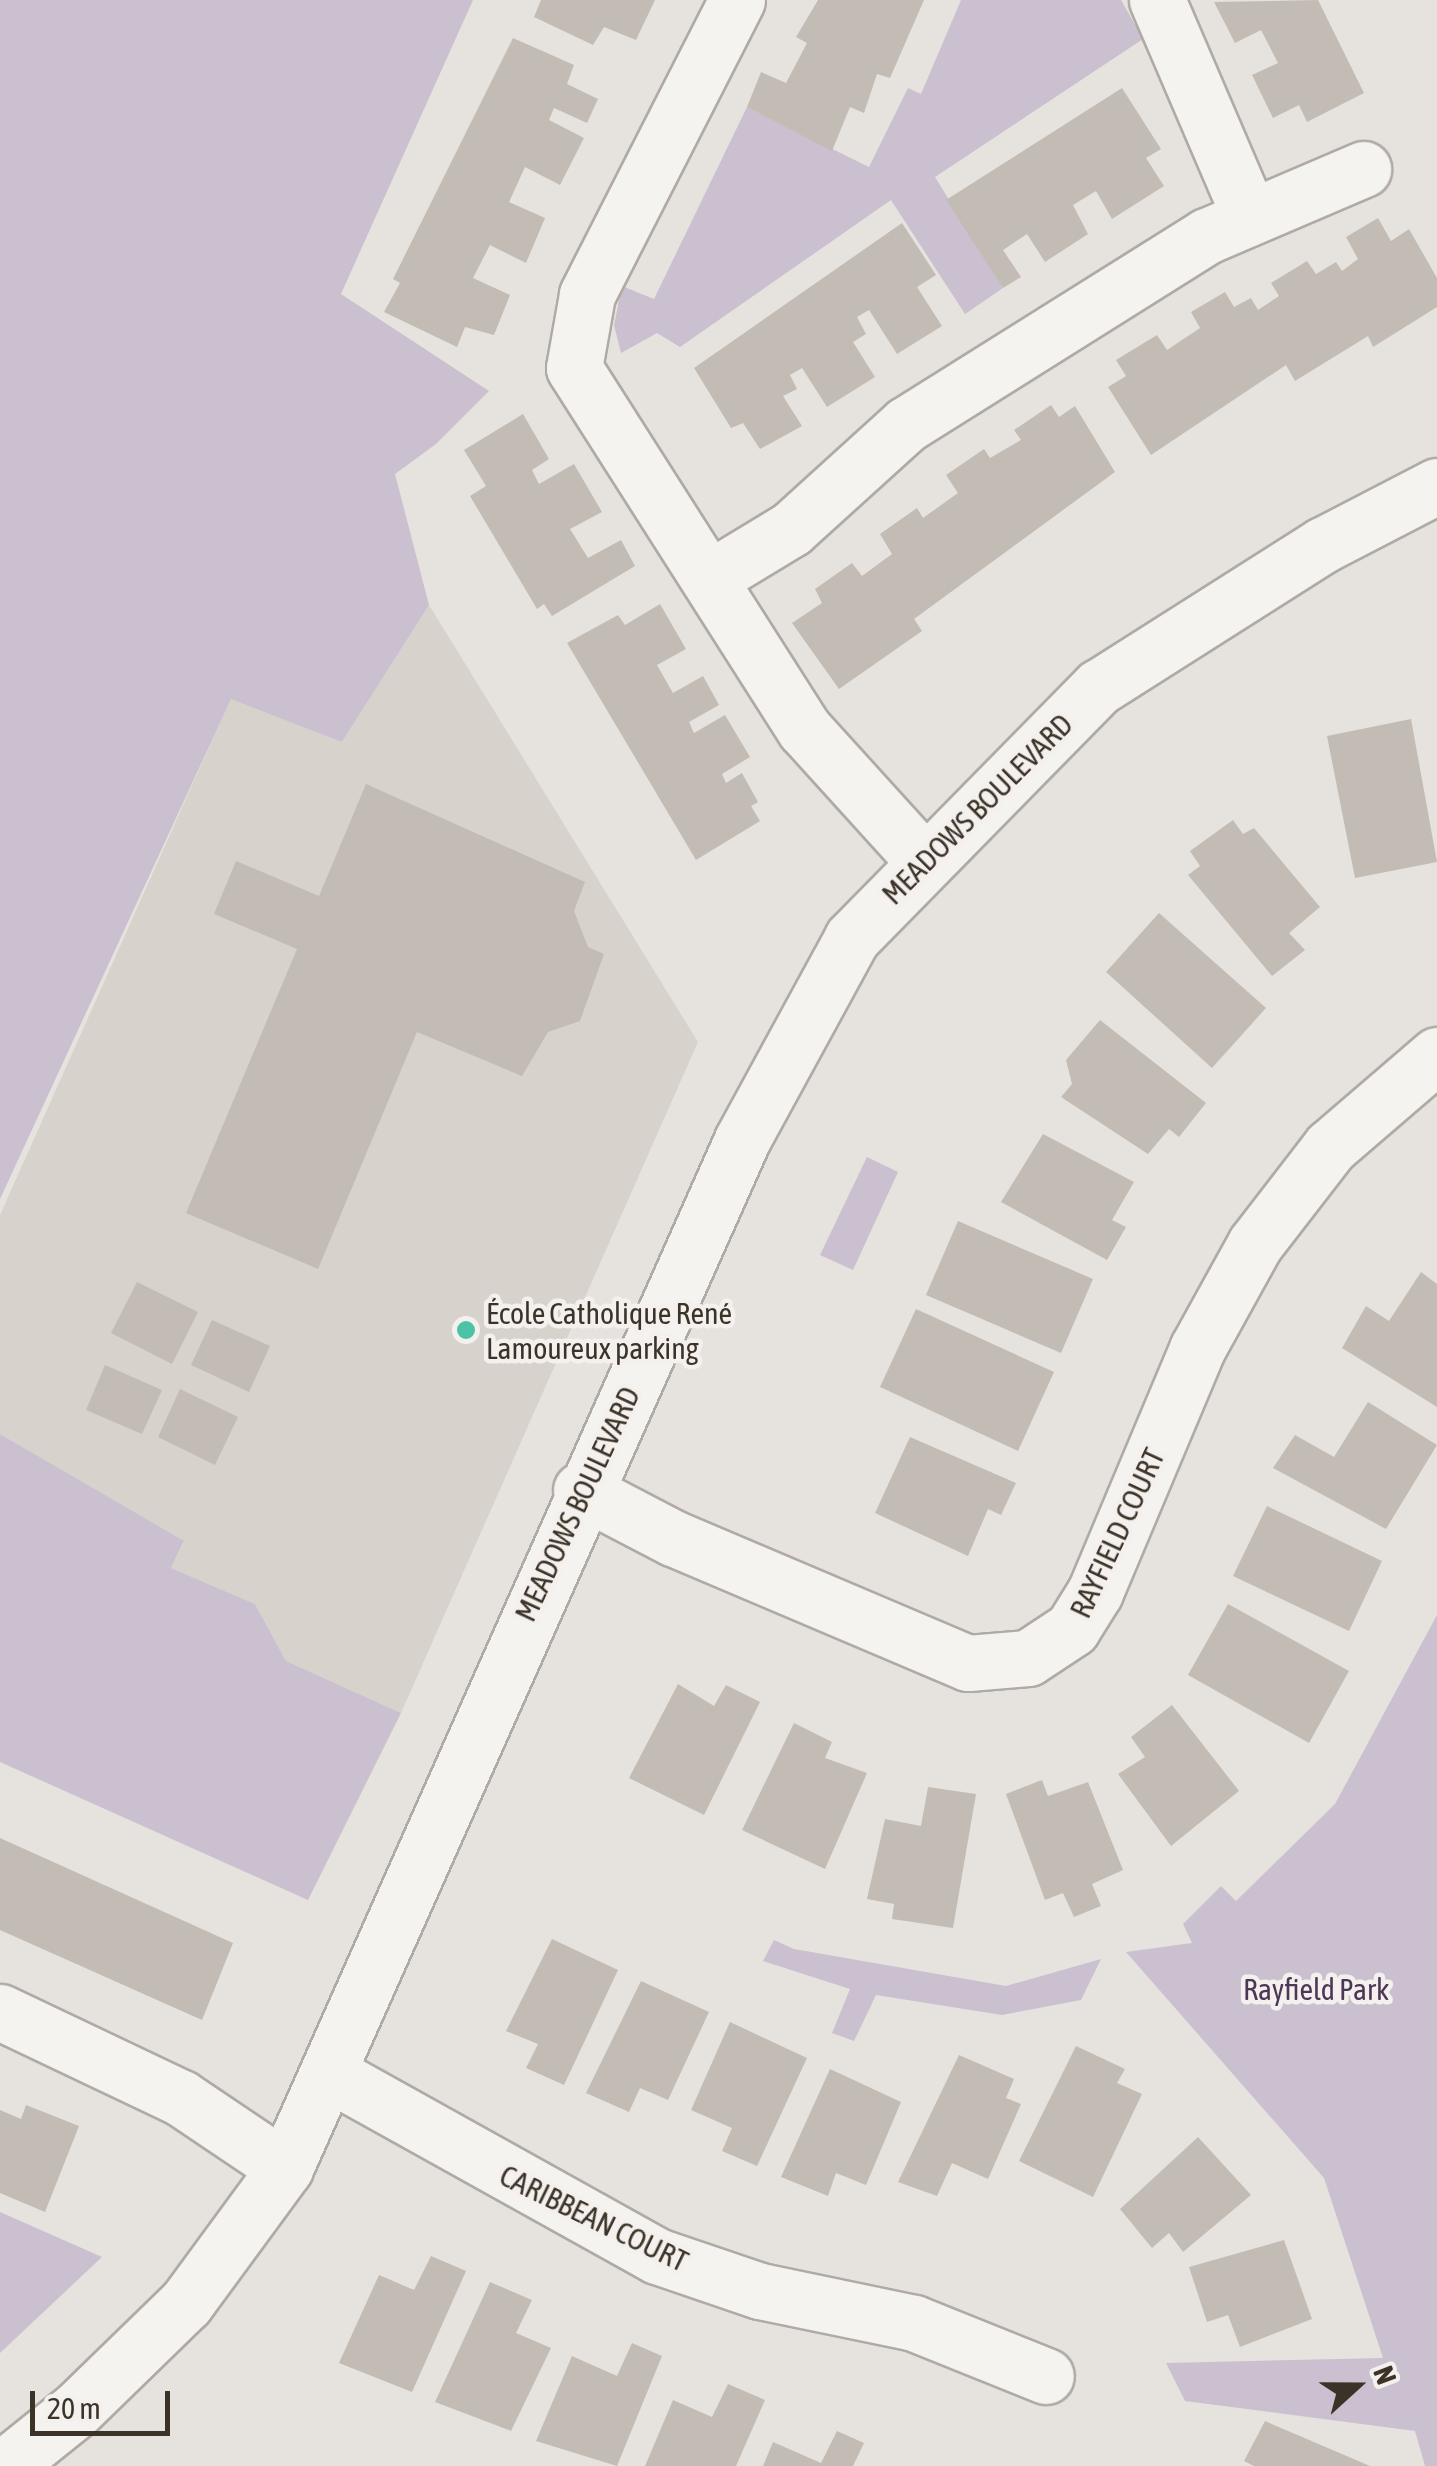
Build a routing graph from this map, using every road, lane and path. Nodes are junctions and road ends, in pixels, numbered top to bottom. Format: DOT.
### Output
graph roads {
  1 [pos="736,0"];
  2 [pos="1157,0"];
  3 [pos="1363,169"];
  4 [pos="1249,215"];
  5 [pos="1437,486"];
  6 [pos="710,578"];
  7 [pos="923,860"];
  8 [pos="1437,1056"];
  9 [pos="582,1490"];
  10 [pos="0,2012"];
  11 [pos="330,2074"];
  12 [pos="285,2168"];
  13 [pos="1046,2376"];
  14 [pos="6,2466"];
  1 -- 6 [label="street"];
  2 -- 4 [label="street"];
  3 -- 4 [label="street"];
  4 -- 6 [label="street"];
  5 -- 7 [label="street, MEADOWS BOULEVARD"];
  6 -- 7 [label="street"];
  7 -- 9 [label="street, MEADOWS BOULEVARD"];
  8 -- 9 [label="street, RAYFIELD COURT"];
  9 -- 11 [label="street, MEADOWS BOULEVARD"];
  10 -- 12 [label="street"];
  11 -- 12 [label="street, MEADOWS BOULEVARD"];
  11 -- 13 [label="street, CARIBBEAN COURT"];
  12 -- 14 [label="street, MEADOWS BOULEVARD"];
}
